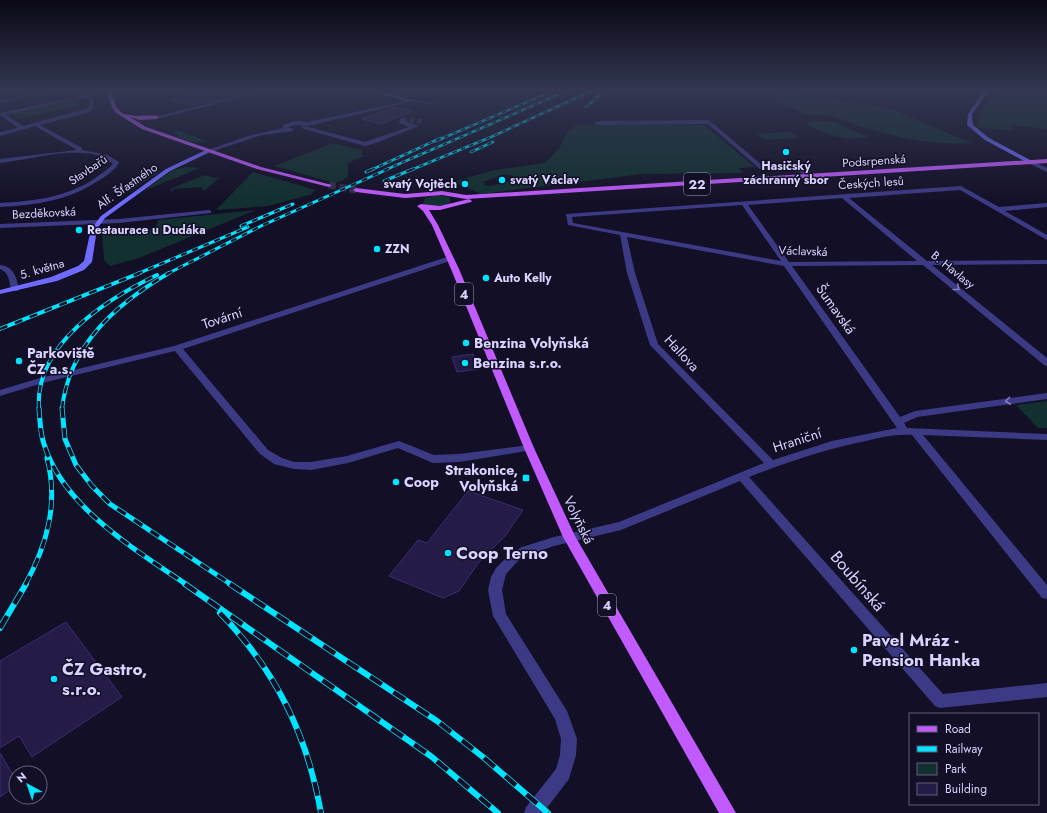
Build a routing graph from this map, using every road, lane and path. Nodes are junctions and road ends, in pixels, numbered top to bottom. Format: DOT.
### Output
graph roads {
  1 [pos="25,127"];
  2 [pos="39,127"];
  3 [pos="144,127"];
  4 [pos="299,127"];
  5 [pos="308,127"];
  6 [pos="414,127"];
  7 [pos="715,127"];
  8 [pos="972,127"];
  9 [pos="22,128"];
  10 [pos="0,134"];
  11 [pos="79,151"];
  12 [pos="208,151"];
  13 [pos="1047,161"];
  14 [pos="0,162"];
  15 [pos="1030,162"];
  16 [pos="259,168"];
  17 [pos="1047,170"];
  18 [pos="812,176"];
  19 [pos="329,185"];
  20 [pos="322,188"];
  21 [pos="356,190"];
  22 [pos="349,193"];
  23 [pos="425,195"];
  24 [pos="843,196"];
  25 [pos="456,199"];
  26 [pos="744,203"];
  27 [pos="418,204"];
  28 [pos="0,205"];
  29 [pos="1047,205"];
  30 [pos="444,208"];
  31 [pos="999,209"];
  32 [pos="209,212"];
  33 [pos="568,215"];
  34 [pos="98,221"];
  35 [pos="434,225"];
  36 [pos="0,226"];
  37 [pos="623,234"];
  38 [pos="1047,238"];
  39 [pos="450,258"];
  40 [pos="88,262"];
  41 [pos="1047,262"];
  42 [pos="787,264"];
  43 [pos="927,264"];
  44 [pos="0,267"];
  45 [pos="15,289"];
  46 [pos="0,292"];
  47 [pos="177,348"];
  48 [pos="1047,363"];
  49 [pos="0,393"];
  50 [pos="1047,396"];
  51 [pos="898,422"];
  52 [pos="910,431"];
  53 [pos="1047,437"];
  54 [pos="529,448"];
  55 [pos="771,464"];
  56 [pos="742,476"];
  57 [pos="569,537"];
  58 [pos="1047,594"];
  59 [pos="1047,690"];
  60 [pos="532,813"];
  61 [pos="728,813"];
  1 -- 9 [label="street"];
  2 -- 11 [label="street"];
  3 -- 12 [label="main road"];
  4 -- 12 [label="street"];
  5 -- 6 [label="street"];
  7 -- 18 [label="street"];
  8 -- 15 [label="street"];
  9 -- 10 [label="street"];
  11 -- 14 [label="street, Stavbařů"];
  11 -- 28 [label="street, Stavbařů"];
  12 -- 16 [label="main road"];
  12 -- 34 [label="street, Alf. Šťastného"];
  13 -- 15 [label="main road, Podsrpenská / 22"];
  15 -- 17 [label="street"];
  15 -- 18 [label="main road, Podsrpenská / 22"];
  16 -- 19 [label="main road"];
  16 -- 20 [label="main road"];
  18 -- 25 [label="main road, Podsrpenská / 22"];
  21 -- 23 [label="main road, Podsrpenská"];
  22 -- 27 [label="main road, Podsrpenská"];
  23 -- 25 [label="main road, Podsrpenská"];
  23 -- 27 [label="main road"];
  24 -- 26 [label="street, Českých lesů"];
  24 -- 31 [label="street, Českých lesů"];
  24 -- 43 [label="street, B. Havlasy"];
  25 -- 30 [label="main road, Podsrpenská"];
  26 -- 33 [label="street, Českých lesů"];
  26 -- 42 [label="street, Šumavská"];
  27 -- 30 [label="main road, Podsrpenská"];
  27 -- 35 [label="main road, Volyňská / 4"];
  29 -- 31 [label="street"];
  30 -- 35 [label="main road"];
  31 -- 38 [label="street"];
  32 -- 34 [label="street, Bezděkovská"];
  33 -- 37 [label="street, Václavská"];
  34 -- 36 [label="street, Bezděkovská"];
  34 -- 40 [label="street, Alf. Šťastného"];
  35 -- 39 [label="main road, Volyňská / 4"];
  37 -- 42 [label="street, Václavská"];
  37 -- 55 [label="street, Hallova"];
  39 -- 47 [label="street, Tovární"];
  39 -- 54 [label="main road, Volyňská / 4"];
  40 -- 45 [label="street, 5. května"];
  41 -- 43 [label="street, Václavská"];
  42 -- 43 [label="street, Václavská"];
  42 -- 51 [label="street, Šumavská"];
  43 -- 48 [label="street, B. Havlasy, one-way"];
  44 -- 45 [label="street"];
  45 -- 46 [label="street, 5. května"];
  47 -- 49 [label="street, Tovární"];
  47 -- 54 [label="street"];
  50 -- 51 [label="street, one-way"];
  51 -- 52 [label="street, Šumavská"];
  52 -- 53 [label="street, Hraniční"];
  52 -- 55 [label="street, Hraniční"];
  52 -- 58 [label="street, Šumavská"];
  54 -- 57 [label="main road, Volyňská / 4"];
  55 -- 56 [label="street, Hraniční"];
  56 -- 57 [label="street, Hraniční"];
  56 -- 59 [label="street, Boubínská"];
  57 -- 60 [label="street, Hraniční"];
  57 -- 61 [label="main road, Volyňská / 4"];
}
